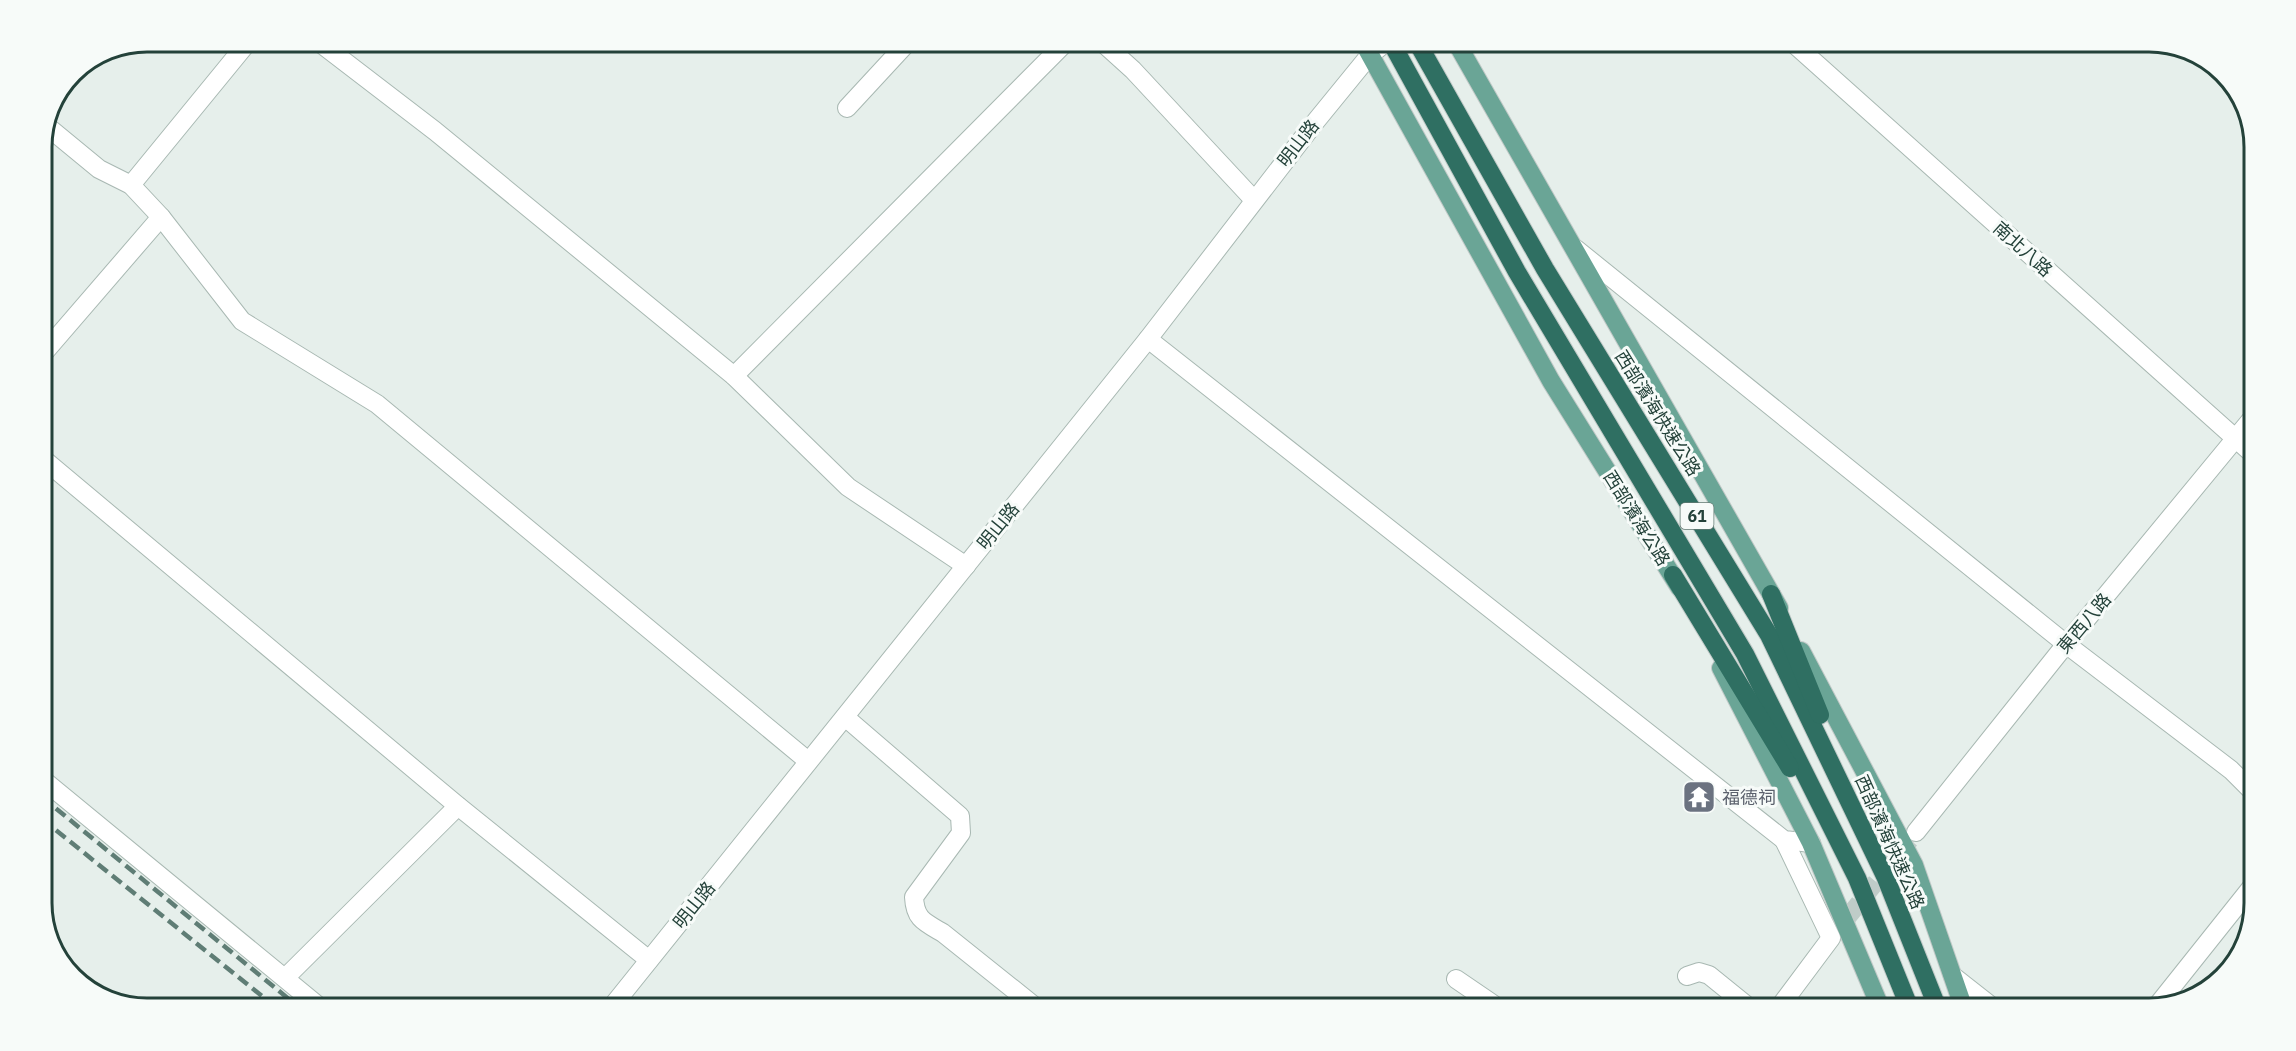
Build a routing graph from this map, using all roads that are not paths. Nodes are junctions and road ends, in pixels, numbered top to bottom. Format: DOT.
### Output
graph roads {
  1 [pos="240,52"];
  2 [pos="332,52"];
  3 [pos="899,52"];
  4 [pos="1056,52"];
  5 [pos="1112,52"];
  6 [pos="1364,52"];
  7 [pos="1368,52"];
  8 [pos="1396,52"];
  9 [pos="1423,52"];
  10 [pos="1462,52"];
  11 [pos="1803,52"];
  12 [pos="847,108"];
  13 [pos="54,132"];
  14 [pos="131,184"];
  15 [pos="1254,200"];
  16 [pos="161,217"];
  17 [pos="1576,249"];
  18 [pos="1148,339"];
  19 [pos="53,342"];
  20 [pos="734,376"];
  21 [pos="2243,430"];
  22 [pos="2236,439"];
  23 [pos="2243,446"];
  24 [pos="53,467"];
  25 [pos="966,566"];
  26 [pos="1673,575"];
  27 [pos="1771,594"];
  28 [pos="2066,644"];
  29 [pos="846,717"];
  30 [pos="808,761"];
  31 [pos="2244,783"];
  32 [pos="53,788"];
  33 [pos="458,806"];
  34 [pos="1916,832"];
  35 [pos="1784,840"];
  36 [pos="1811,843"];
  37 [pos="1885,876"];
  38 [pos="1857,878"];
  39 [pos="2244,897"];
  40 [pos="649,960"];
  41 [pos="1687,976"];
  42 [pos="1953,976"];
  43 [pos="285,978"];
  44 [pos="1456,979"];
  45 [pos="2164,997"];
  46 [pos="309,998"];
  47 [pos="619,998"];
  48 [pos="1024,998"];
  49 [pos="1484,998"];
  50 [pos="1737,998"];
  51 [pos="1786,998"];
  52 [pos="1876,998"];
  53 [pos="1906,998"];
  54 [pos="1934,998"];
  55 [pos="1960,998"];
  56 [pos="1981,998"];
  1 -- 14 [label="street"];
  2 -- 20 [label="street"];
  3 -- 12 [label="street"];
  4 -- 20 [label="street"];
  5 -- 15 [label="street"];
  6 -- 15 [label="street, 明山路"];
  7 -- 26 [label="main road, 西部濱海公路"];
  8 -- 38 [label="highway, 61"];
  9 -- 37 [label="highway, 西部濱海快速公路 / 61"];
  10 -- 17 [label="main road, 61"];
  11 -- 22 [label="street, 南北八路"];
  13 -- 14 [label="street"];
  14 -- 16 [label="street"];
  15 -- 18 [label="street, 明山路"];
  16 -- 19 [label="street"];
  16 -- 30 [label="street"];
  17 -- 27 [label="main road, 61"];
  17 -- 28 [label="street"];
  18 -- 25 [label="street, 明山路"];
  18 -- 35 [label="street"];
  20 -- 25 [label="street"];
  21 -- 22 [label="street, 東西八路"];
  22 -- 23 [label="street, 南北八路"];
  22 -- 28 [label="street, 東西八路"];
  24 -- 33 [label="street"];
  25 -- 29 [label="street, 明山路"];
  26 -- 36 [label="main road, 西部濱海公路"];
  26 -- 38 [label="highway"];
  27 -- 37 [label="highway"];
  27 -- 42 [label="main road, 61"];
  28 -- 31 [label="street"];
  28 -- 34 [label="street, 東西八路"];
  29 -- 30 [label="street, 明山路"];
  29 -- 48 [label="street"];
  30 -- 40 [label="street, 明山路"];
  32 -- 43 [label="street"];
  33 -- 40 [label="street"];
  33 -- 43 [label="street"];
  35 -- 36 [label="street"];
  35 -- 51 [label="street"];
  36 -- 52 [label="main road, 西部濱海公路"];
  37 -- 54 [label="highway, 西部濱海快速公路 / 61"];
  38 -- 53 [label="highway, 61"];
  39 -- 45 [label="street"];
  40 -- 47 [label="street, 明山路"];
  41 -- 50 [label="street"];
  42 -- 55 [label="main road, 61"];
  42 -- 56 [label="street"];
  43 -- 46 [label="street"];
  44 -- 49 [label="street"];
}
